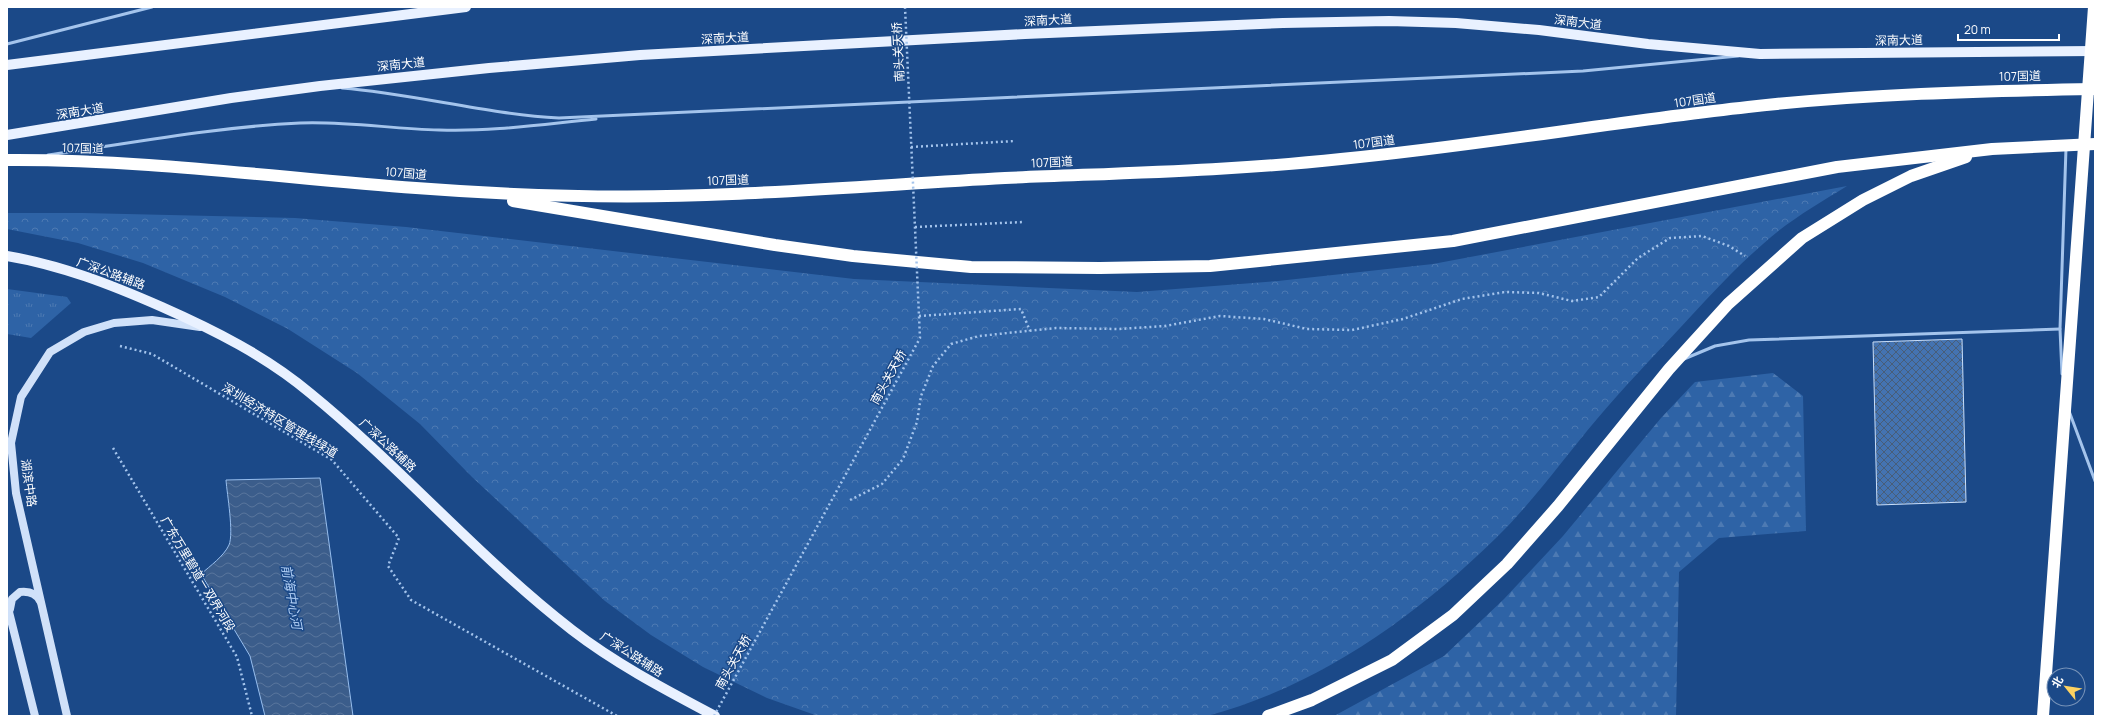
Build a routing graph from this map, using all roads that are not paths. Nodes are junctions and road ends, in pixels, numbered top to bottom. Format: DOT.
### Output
graph roads {
  1 [pos="152,7"];
  2 [pos="466,7"];
  3 [pos="2094,7"];
  4 [pos="7,44"];
  5 [pos="2095,51"];
  6 [pos="1760,54"];
  7 [pos="7,65"];
  8 [pos="320,86"];
  9 [pos="2095,89"];
  10 [pos="619,116"];
  11 [pos="7,135"];
  12 [pos="2066,144"];
  13 [pos="2095,144"];
  14 [pos="1992,149"];
  15 [pos="11,160"];
  16 [pos="416,188"];
  17 [pos="7,256"];
  18 [pos="210,328"];
  19 [pos="2060,330"];
  20 [pos="1669,368"];
  21 [pos="2095,482"];
  22 [pos="7,604"];
  23 [pos="42,604"];
  24 [pos="10,615"];
  25 [pos="35,716"];
  26 [pos="67,716"];
  27 [pos="714,716"];
  28 [pos="1268,716"];
  29 [pos="2043,716"];
  1 -- 4 [label="lane"];
  2 -- 7 [label="main road"];
  3 -- 29 [label="highway, bridge"];
  5 -- 6 [label="main road, 深南大道"];
  6 -- 8 [label="main road, 深南大道"];
  6 -- 10 [label="lane"];
  8 -- 10 [label="lane"];
  8 -- 11 [label="main road, 深南大道"];
  9 -- 16 [label="highway, 107国道"];
  10 -- 15 [label="lane"];
  12 -- 13 [label="highway"];
  12 -- 14 [label="highway"];
  12 -- 19 [label="lane"];
  14 -- 16 [label="highway"];
  14 -- 20 [label="highway"];
  15 -- 16 [label="highway, 107国道"];
  17 -- 18 [label="main road, 广深公路辅路"];
  18 -- 23 [label="main road, 湖滨中路"];
  18 -- 27 [label="main road, 广深公路辅路"];
  19 -- 20 [label="lane"];
  19 -- 21 [label="lane"];
  20 -- 28 [label="highway"];
  22 -- 24 [label="main road"];
  23 -- 24 [label="main road"];
  23 -- 26 [label="main road, 湖滨中路"];
  24 -- 25 [label="main road"];
}
